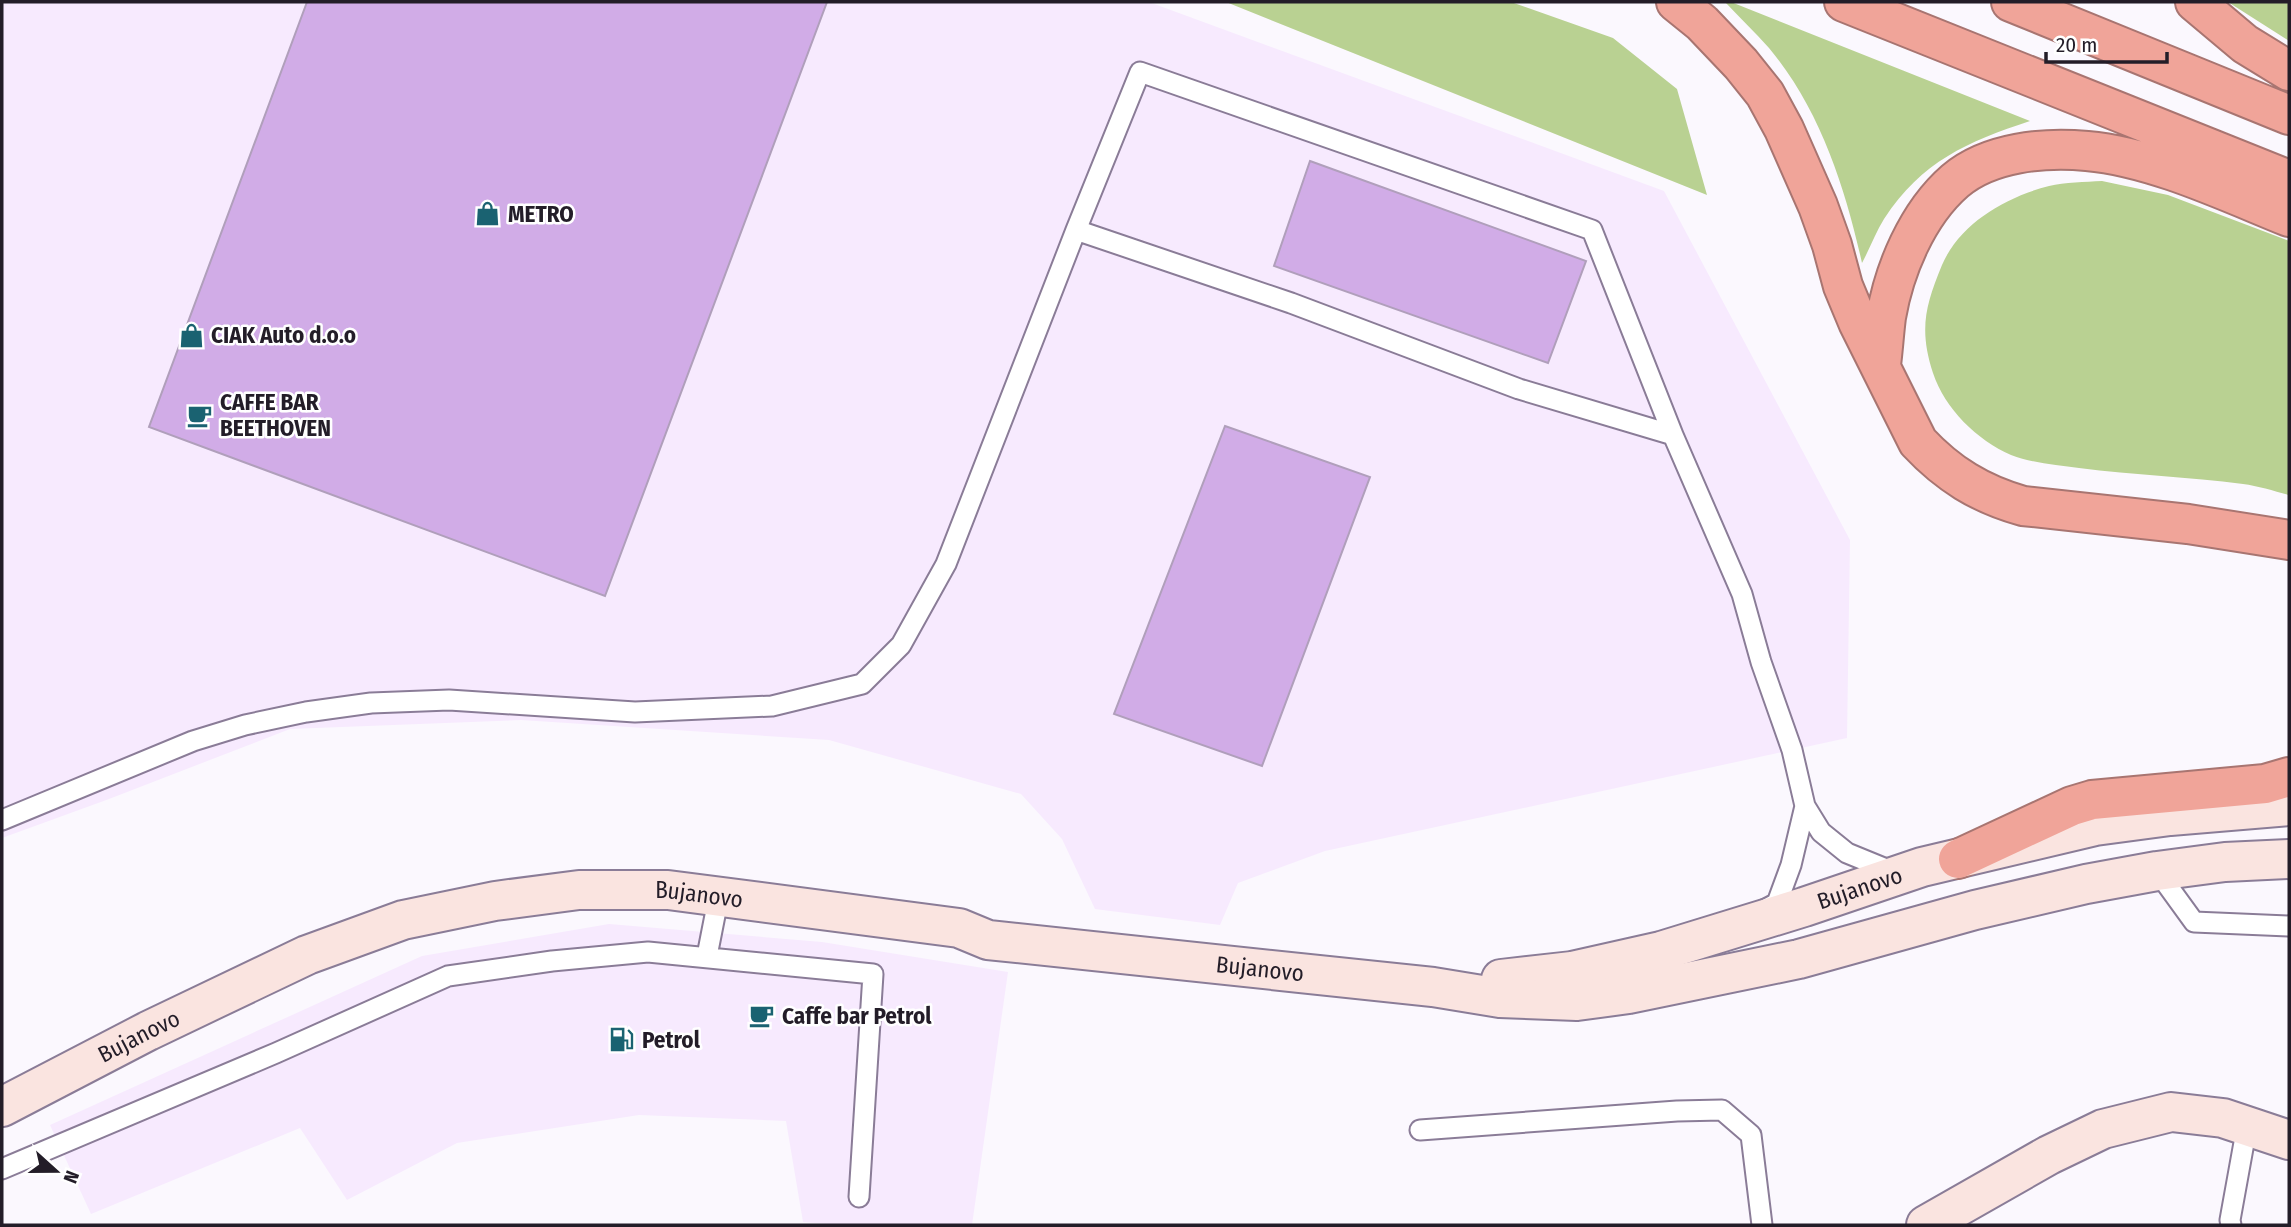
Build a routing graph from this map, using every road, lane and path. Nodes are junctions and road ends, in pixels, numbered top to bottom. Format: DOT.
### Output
graph roads {
  1 [pos="1676,2"];
  2 [pos="1844,2"];
  3 [pos="2011,2"];
  4 [pos="2195,2"];
  5 [pos="2289,71"];
  6 [pos="2289,115"];
  7 [pos="2289,180"];
  8 [pos="2289,217"];
  9 [pos="1076,230"];
  10 [pos="1881,365"];
  11 [pos="1673,435"];
  12 [pos="2188,524"];
  13 [pos="2289,540"];
  14 [pos="2289,557"];
  15 [pos="2289,777"];
  16 [pos="1805,806"];
  17 [pos="2289,806"];
  18 [pos="2,820"];
  19 [pos="2289,859"];
  20 [pos="1940,863"];
  21 [pos="2157,870"];
  22 [pos="719,895"];
  23 [pos="2289,926"];
  24 [pos="1729,930"];
  25 [pos="707,956"];
  26 [pos="1433,987"];
  27 [pos="2,1107"];
  28 [pos="2247,1126"];
  29 [pos="1419,1130"];
  30 [pos="2289,1140"];
  31 [pos="2,1169"];
  32 [pos="859,1197"];
  33 [pos="1762,1225"];
  34 [pos="1926,1225"];
  35 [pos="2231,1225"];
  1 -- 10 [label="highway"];
  2 -- 7 [label="highway"];
  3 -- 6 [label="highway"];
  4 -- 5 [label="highway"];
  8 -- 10 [label="highway"];
  9 -- 11 [label="lane"];
  9 -- 11 [label="lane"];
  9 -- 18 [label="lane"];
  10 -- 12 [label="highway"];
  11 -- 16 [label="lane"];
  12 -- 13 [label="highway"];
  12 -- 14 [label="highway"];
  15 -- 20 [label="highway"];
  16 -- 20 [label="lane"];
  16 -- 24 [label="lane"];
  17 -- 20 [label="main road, Bujanovo"];
  19 -- 21 [label="main road, Bujanovo"];
  20 -- 24 [label="main road, Bujanovo"];
  21 -- 23 [label="lane"];
  21 -- 26 [label="main road, Bujanovo"];
  22 -- 25 [label="lane"];
  22 -- 26 [label="main road, Bujanovo"];
  22 -- 27 [label="main road, Bujanovo"];
  24 -- 26 [label="main road, Bujanovo"];
  25 -- 31 [label="lane"];
  25 -- 32 [label="lane"];
  28 -- 30 [label="main road"];
  28 -- 34 [label="main road"];
  28 -- 35 [label="lane"];
  29 -- 33 [label="lane"];
}
